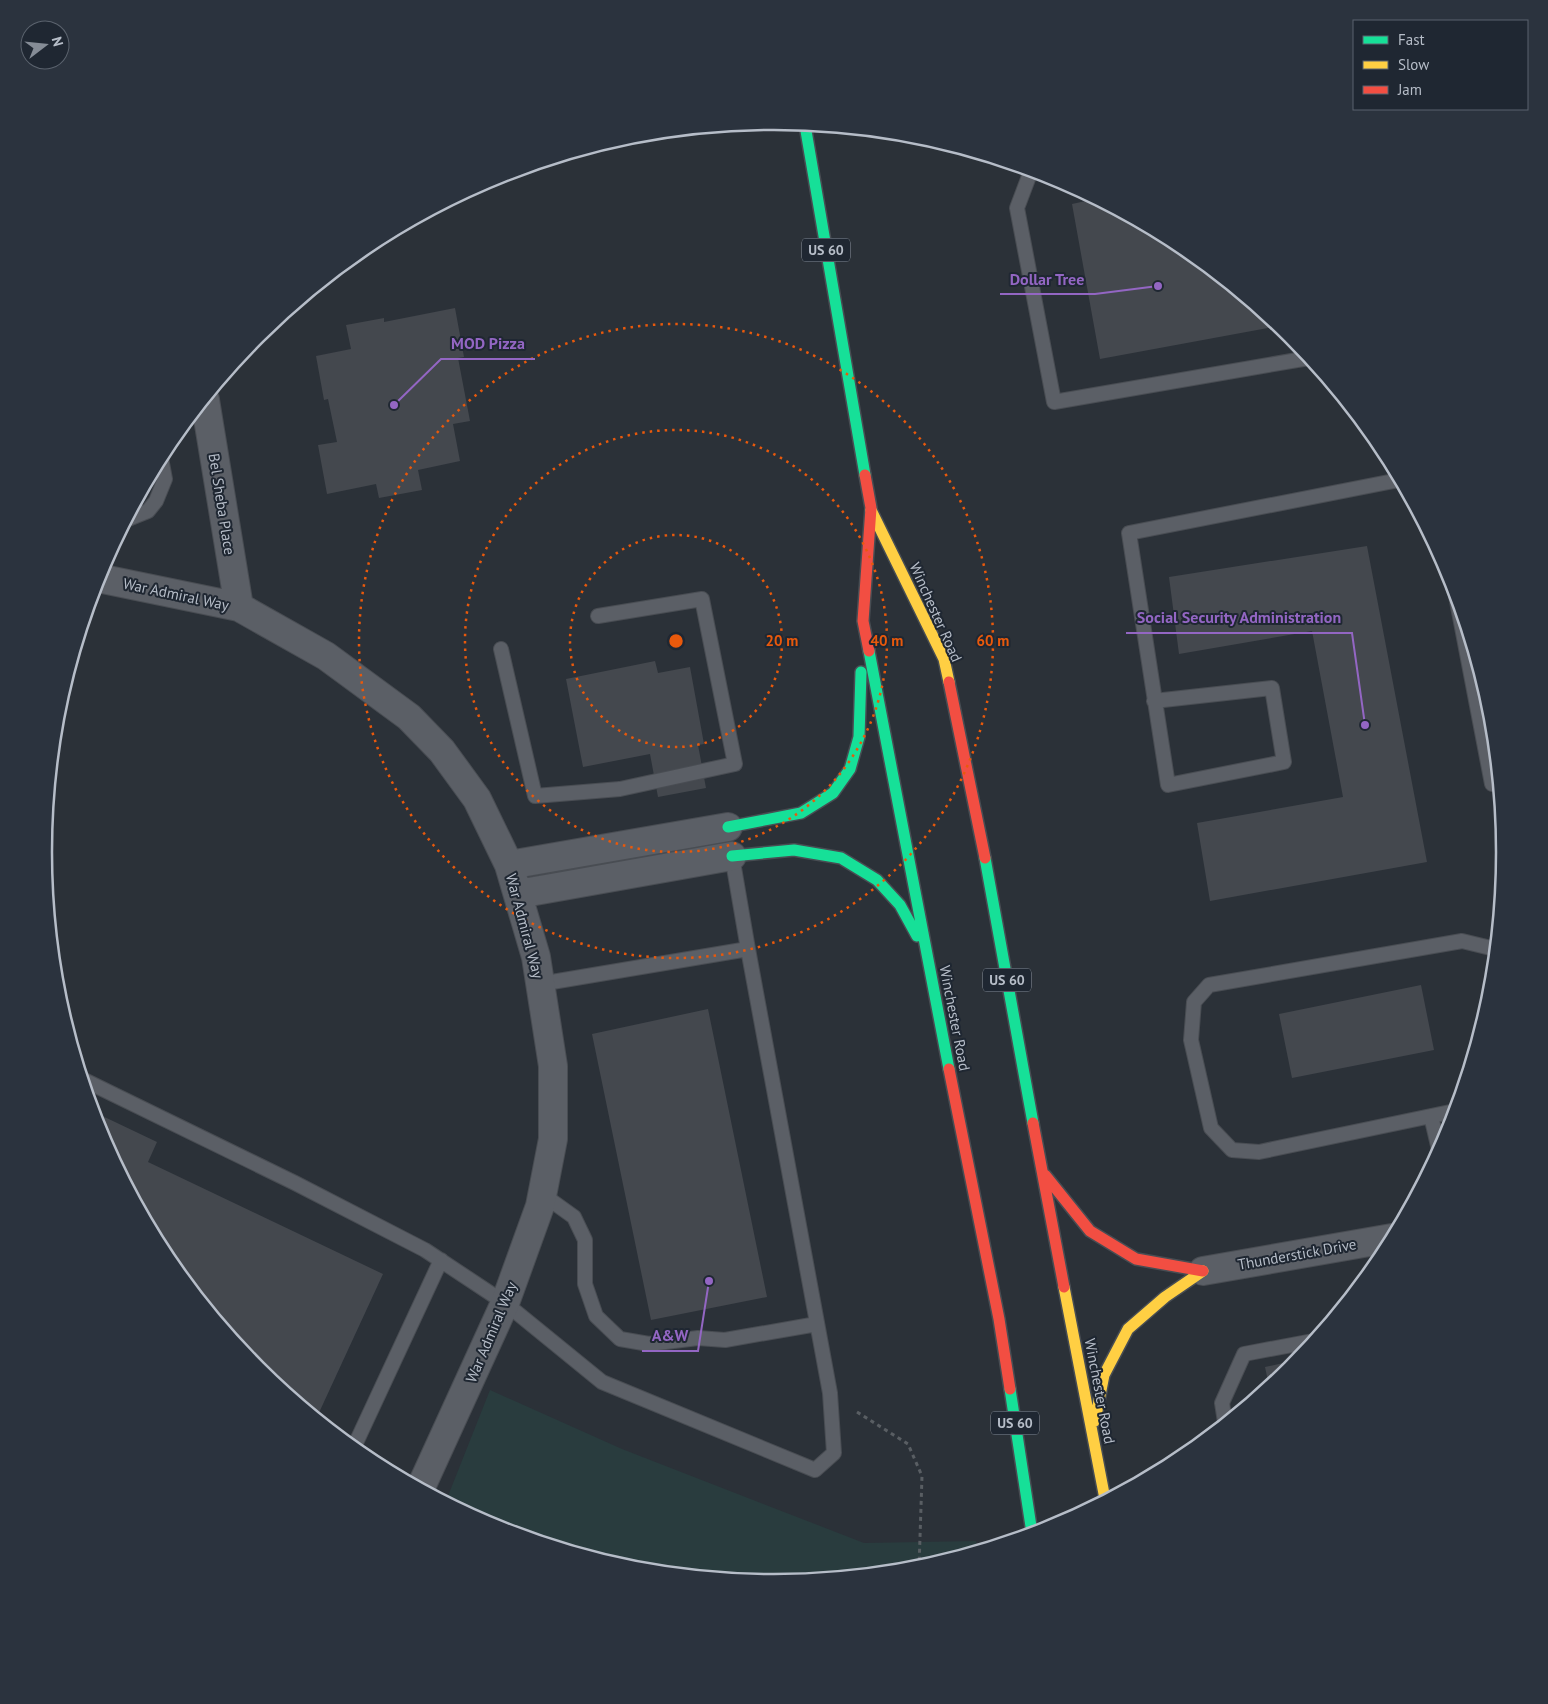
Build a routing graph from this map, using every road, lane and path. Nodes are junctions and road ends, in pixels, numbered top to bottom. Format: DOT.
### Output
graph roads {
  1 [pos="806,131"];
  2 [pos="1028,177"];
  3 [pos="1300,359"];
  4 [pos="206,408"];
  5 [pos="163,469"];
  6 [pos="1393,481"];
  7 [pos="870,508"];
  8 [pos="136,516"];
  9 [pos="106,580"];
  10 [pos="239,607"];
  11 [pos="598,616"];
  12 [pos="863,621"];
  13 [pos="501,649"];
  14 [pos="1466,650"];
  15 [pos="1154,701"];
  16 [pos="1491,781"];
  17 [pos="728,827"];
  18 [pos="732,856"];
  19 [pos="509,865"];
  20 [pos="518,894"];
  21 [pos="1489,947"];
  22 [pos="748,949"];
  23 [pos="928,957"];
  24 [pos="540,984"];
  25 [pos="91,1083"];
  26 [pos="1446,1113"];
  27 [pos="1431,1116"];
  28 [pos="1436,1138"];
  29 [pos="1042,1172"];
  30 [pos="542,1194"];
  31 [pos="1382,1240"];
  32 [pos="441,1260"];
  33 [pos="1202,1271"];
  34 [pos="505,1303"];
  35 [pos="817,1324"];
  36 [pos="1302,1343"];
  37 [pos="830,1394"];
  38 [pos="1224,1415"];
  39 [pos="1093,1434"];
  40 [pos="357,1440"];
  41 [pos="423,1482"];
  42 [pos="1104,1493"];
  43 [pos="1031,1526"];
  44 [pos="919,1559"];
  1 -- 7 [label="highway, Winchester Road / US 60"];
  2 -- 3 [label="lane"];
  4 -- 10 [label="street, Bel Sheba Place"];
  5 -- 8 [label="lane"];
  6 -- 15 [label="lane"];
  7 -- 12 [label="highway, Winchester Road / US 60"];
  7 -- 29 [label="highway, Winchester Road / US 60"];
  9 -- 10 [label="street, War Admiral Way"];
  10 -- 19 [label="street, War Admiral Way"];
  11 -- 13 [label="lane"];
  12 -- 17 [label="highway"];
  12 -- 23 [label="highway, Winchester Road / US 60"];
  14 -- 16 [label="lane"];
  15 -- 15 [label="lane"];
  17 -- 19 [label="street"];
  18 -- 20 [label="street"];
  18 -- 22 [label="lane"];
  18 -- 23 [label="highway"];
  19 -- 20 [label="street, War Admiral Way"];
  20 -- 24 [label="street, War Admiral Way"];
  21 -- 27 [label="lane"];
  22 -- 24 [label="lane"];
  22 -- 35 [label="lane"];
  23 -- 43 [label="highway, Winchester Road / US 60"];
  24 -- 30 [label="street, War Admiral Way"];
  25 -- 32 [label="lane"];
  26 -- 27 [label="lane"];
  27 -- 28 [label="lane"];
  29 -- 33 [label="highway"];
  29 -- 39 [label="highway, Winchester Road / US 60"];
  30 -- 34 [label="street, War Admiral Way"];
  30 -- 35 [label="lane"];
  31 -- 33 [label="street, Thunderstick Drive"];
  32 -- 34 [label="lane"];
  32 -- 40 [label="lane"];
  33 -- 39 [label="highway"];
  34 -- 37 [label="lane"];
  34 -- 41 [label="street, War Admiral Way"];
  35 -- 37 [label="lane"];
  36 -- 38 [label="lane"];
  37 -- 44 [label="path"];
  39 -- 42 [label="highway, Winchester Road / US 60"];
}
